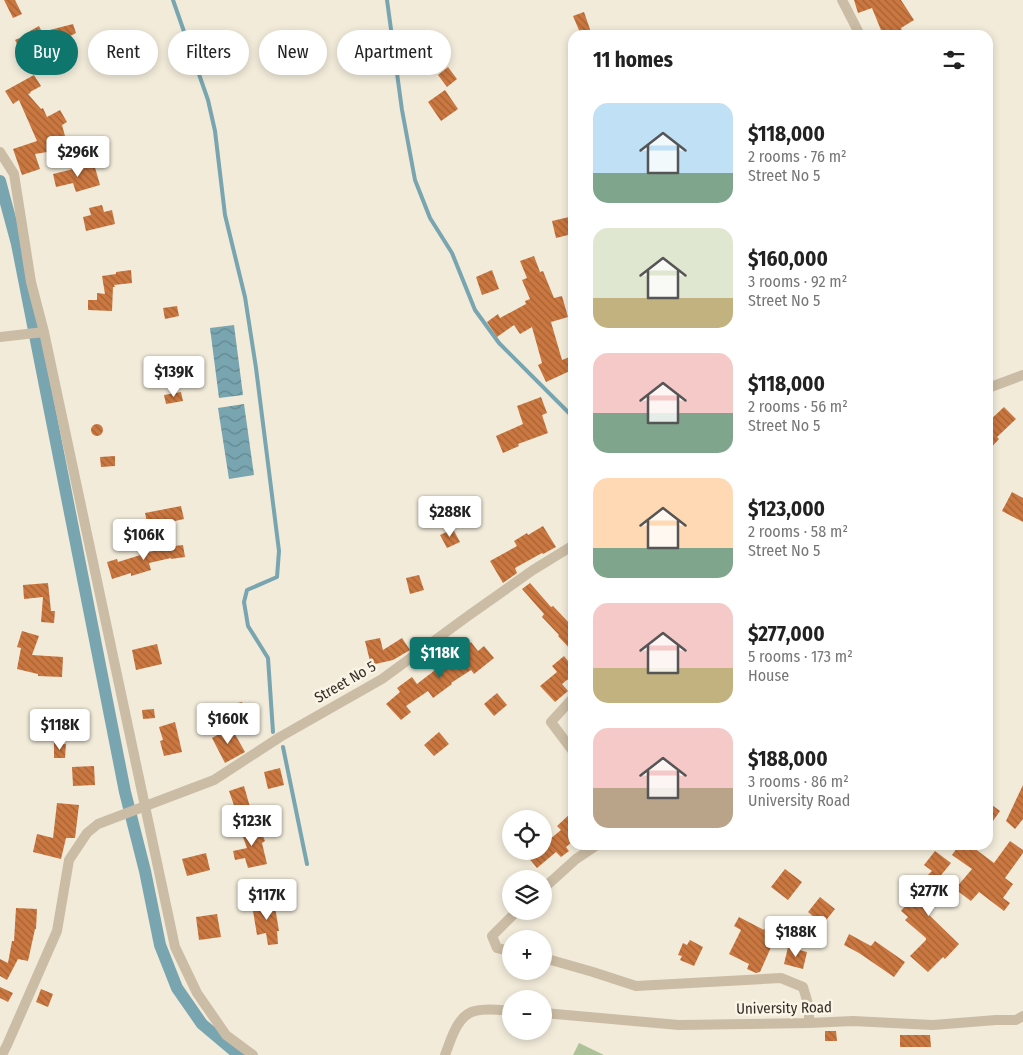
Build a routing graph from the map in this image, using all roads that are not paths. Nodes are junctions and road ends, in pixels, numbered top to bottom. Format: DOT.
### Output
graph roads {
  1 [pos="842,0"];
  2 [pos="857,30"];
  3 [pos="0,152"];
  4 [pos="42,332"];
  5 [pos="0,337"];
  6 [pos="1023,375"];
  7 [pos="993,386"];
  8 [pos="568,548"];
  9 [pos="568,703"];
  10 [pos="568,745"];
  11 [pos="141,808"];
  12 [pos="590,850"];
  13 [pos="552,881"];
  14 [pos="508,920"];
  15 [pos="502,949"];
  16 [pos="552,960"];
  17 [pos="502,1011"];
  18 [pos="552,1014"];
  19 [pos="1023,1016"];
  20 [pos="809,1023"];
  21 [pos="2,1055"];
  22 [pos="253,1055"];
  23 [pos="445,1055"];
  1 -- 2 [label="street"];
  3 -- 4 [label="street"];
  4 -- 5 [label="street"];
  4 -- 11 [label="street"];
  6 -- 7 [label="street"];
  8 -- 11 [label="street, Street No 5"];
  9 -- 10 [label="street"];
  11 -- 21 [label="street, Street No 5"];
  11 -- 22 [label="street"];
  12 -- 13 [label="street"];
  14 -- 15 [label="street"];
  16 -- 20 [label="street"];
  17 -- 23 [label="street"];
  18 -- 20 [label="street, University Road"];
  19 -- 20 [label="street, University Road"];
}
